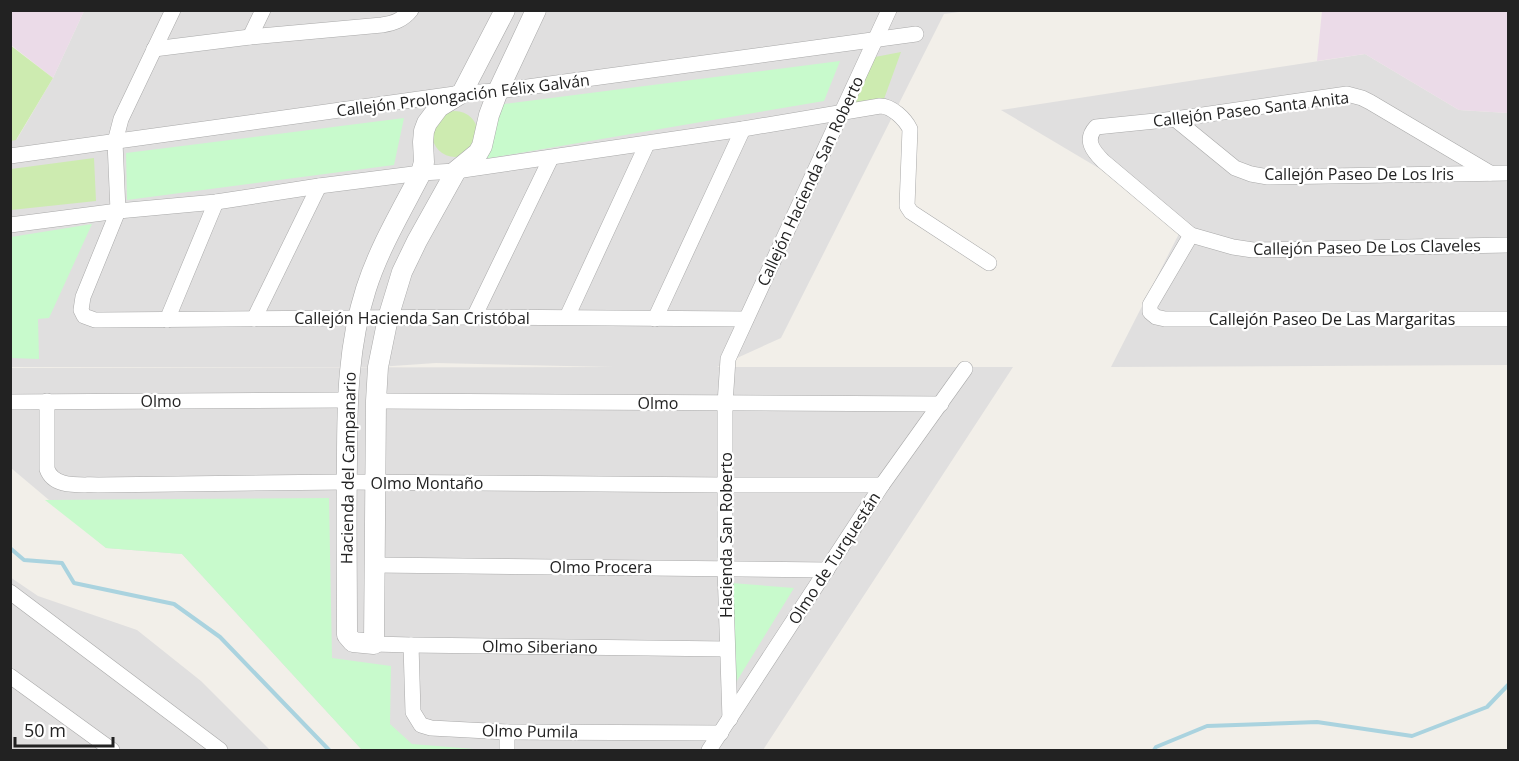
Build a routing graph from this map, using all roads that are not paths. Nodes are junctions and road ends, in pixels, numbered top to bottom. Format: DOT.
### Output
graph roads {
  1 [pos="173,10"];
  2 [pos="263,10"];
  3 [pos="411,10"];
  4 [pos="536,10"];
  5 [pos="889,10"];
  6 [pos="504,11"];
  7 [pos="916,34"];
  8 [pos="250,37"];
  9 [pos="876,39"];
  10 [pos="154,49"];
  11 [pos="498,91"];
  12 [pos="462,93"];
  13 [pos="841,113"];
  14 [pos="1174,118"];
  15 [pos="743,129"];
  16 [pos="115,142"];
  17 [pos="647,144"];
  18 [pos="10,156"];
  19 [pos="551,158"];
  20 [pos="456,171"];
  21 [pos="422,173"];
  22 [pos="1490,173"];
  23 [pos="1509,173"];
  24 [pos="319,186"];
  25 [pos="216,202"];
  26 [pos="118,211"];
  27 [pos="10,225"];
  28 [pos="1191,235"];
  29 [pos="1509,245"];
  30 [pos="989,263"];
  31 [pos="474,317"];
  32 [pos="567,317"];
  33 [pos="358,318"];
  34 [pos="388,318"];
  35 [pos="254,319"];
  36 [pos="655,319"];
  37 [pos="746,319"];
  38 [pos="1509,319"];
  39 [pos="167,320"];
  40 [pos="730,352"];
  41 [pos="965,369"];
  42 [pos="347,400"];
  43 [pos="47,401"];
  44 [pos="376,401"];
  45 [pos="10,402"];
  46 [pos="725,404"];
  47 [pos="941,404"];
  48 [pos="346,482"];
  49 [pos="375,483"];
  50 [pos="725,485"];
  51 [pos="882,485"];
  52 [pos="374,565"];
  53 [pos="725,568"];
  54 [pos="827,570"];
  55 [pos="10,592"];
  56 [pos="353,642"];
  57 [pos="374,644"];
  58 [pos="411,645"];
  59 [pos="727,649"];
  60 [pos="10,676"];
  61 [pos="730,719"];
  62 [pos="507,732"];
  63 [pos="721,733"];
  64 [pos="112,750"];
  65 [pos="220,750"];
  66 [pos="507,750"];
  67 [pos="709,750"];
  1 -- 10 [label="street"];
  2 -- 8 [label="street"];
  3 -- 8 [label="street"];
  4 -- 11 [label="street, Hacienda del Campanario"];
  5 -- 9 [label="street, Callejón Hacienda San Roberto"];
  6 -- 12 [label="street, Hacienda del Campanario"];
  7 -- 9 [label="street, Callejón Prolongación Félix Galván"];
  8 -- 10 [label="street"];
  9 -- 11 [label="street, Callejón Prolongación Félix Galván"];
  9 -- 13 [label="street, Callejón Hacienda San Roberto"];
  10 -- 16 [label="street"];
  11 -- 12 [label="street, Callejón Prolongación Félix Galván"];
  11 -- 20 [label="street, Hacienda del Campanario"];
  12 -- 16 [label="street, Callejón Prolongación Félix Galván"];
  12 -- 21 [label="street, Hacienda del Campanario"];
  13 -- 15 [label="street"];
  13 -- 30 [label="street"];
  13 -- 37 [label="street, Callejón Hacienda San Roberto"];
  14 -- 22 [label="street, Callejón Paseo De Los Iris"];
  14 -- 22 [label="street, Callejón Paseo Santa Anita"];
  14 -- 28 [label="street, Callejón Paseo Santa Anita"];
  15 -- 17 [label="street"];
  15 -- 36 [label="street"];
  16 -- 18 [label="street, Callejón Prolongación Félix Galván"];
  16 -- 26 [label="street"];
  17 -- 19 [label="street"];
  17 -- 32 [label="street"];
  19 -- 20 [label="street"];
  19 -- 31 [label="street"];
  20 -- 21 [label="street"];
  20 -- 34 [label="street, Hacienda del Campanario"];
  21 -- 24 [label="street"];
  21 -- 33 [label="street, Hacienda del Campanario"];
  22 -- 23 [label="street"];
  24 -- 25 [label="street"];
  24 -- 35 [label="street"];
  25 -- 26 [label="street"];
  25 -- 39 [label="street"];
  26 -- 27 [label="street"];
  26 -- 39 [label="street, Callejón Hacienda San Cristóbal"];
  28 -- 29 [label="street, Callejón Paseo De Los Claveles"];
  28 -- 38 [label="street, Callejón Paseo De Las Margaritas"];
  31 -- 32 [label="street, Callejón Hacienda San Cristóbal"];
  31 -- 34 [label="street, Callejón Hacienda San Cristóbal"];
  32 -- 36 [label="street, Callejón Hacienda San Cristóbal"];
  33 -- 34 [label="street, Callejón Hacienda San Cristóbal"];
  33 -- 35 [label="street, Callejón Hacienda San Cristóbal"];
  33 -- 42 [label="street, Hacienda del Campanario"];
  34 -- 44 [label="street, Hacienda del Campanario"];
  35 -- 39 [label="street, Callejón Hacienda San Cristóbal"];
  36 -- 37 [label="street, Callejón Hacienda San Cristóbal"];
  37 -- 40 [label="street, Callejón Hacienda San Roberto"];
  40 -- 46 [label="street, Hacienda San Roberto"];
  41 -- 47 [label="street, Olmo de Turquestán"];
  42 -- 43 [label="street, Olmo"];
  42 -- 48 [label="street, Hacienda del Campanario"];
  43 -- 45 [label="street, Olmo"];
  43 -- 48 [label="street, Olmo Montaño"];
  44 -- 46 [label="street, Olmo"];
  44 -- 49 [label="street, Hacienda del Campanario"];
  46 -- 47 [label="street, Olmo"];
  46 -- 50 [label="street, Hacienda San Roberto"];
  47 -- 51 [label="street, Olmo de Turquestán"];
  48 -- 49 [label="street, Olmo Montaño"];
  48 -- 56 [label="street, Hacienda del Campanario"];
  49 -- 50 [label="street, Olmo Montaño"];
  49 -- 52 [label="street, Hacienda del Campanario"];
  50 -- 51 [label="street, Olmo Montaño"];
  50 -- 53 [label="street, Hacienda San Roberto"];
  51 -- 54 [label="street, Olmo de Turquestán"];
  52 -- 53 [label="street, Olmo Procera"];
  52 -- 57 [label="street, Hacienda del Campanario"];
  53 -- 54 [label="street, Olmo Procera"];
  53 -- 59 [label="street, Hacienda San Roberto"];
  54 -- 61 [label="street, Olmo de Turquestán"];
  55 -- 65 [label="street"];
  56 -- 57 [label="street, Olmo Siberiano"];
  57 -- 58 [label="street, Olmo Siberiano"];
  58 -- 59 [label="street, Olmo Siberiano"];
  58 -- 62 [label="street, Olmo Pumila"];
  59 -- 61 [label="street, Hacienda San Roberto"];
  60 -- 64 [label="street"];
  61 -- 63 [label="street, Olmo de Turquestán"];
  62 -- 63 [label="street, Olmo Pumila"];
  62 -- 66 [label="street"];
  63 -- 67 [label="street, Olmo de Turquestán"];
}
